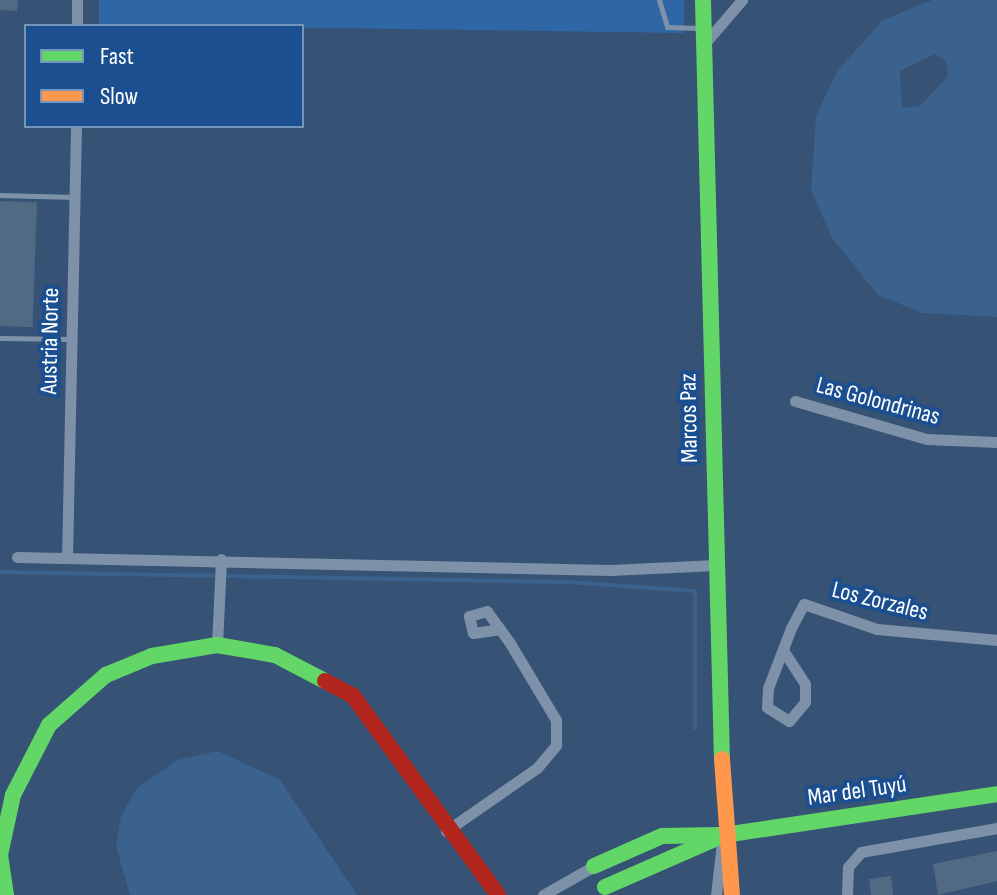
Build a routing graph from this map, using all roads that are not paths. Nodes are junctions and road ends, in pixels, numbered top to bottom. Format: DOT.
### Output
graph roads {
  1 [pos="77,0"];
  2 [pos="659,0"];
  3 [pos="703,0"];
  4 [pos="742,0"];
  5 [pos="77,24"];
  6 [pos="705,35"];
  7 [pos="76,128"];
  8 [pos="0,195"];
  9 [pos="75,197"];
  10 [pos="0,338"];
  11 [pos="73,339"];
  12 [pos="795,401"];
  13 [pos="997,442"];
  14 [pos="17,557"];
  15 [pos="67,558"];
  16 [pos="220,563"];
  17 [pos="716,565"];
  18 [pos="500,629"];
  19 [pos="997,640"];
  20 [pos="217,645"];
  21 [pos="783,650"];
  22 [pos="997,794"];
  23 [pos="997,828"];
  24 [pos="446,831"];
  25 [pos="724,835"];
  26 [pos="0,855"];
  27 [pos="594,866"];
  28 [pos="599,891"];
  29 [pos="6,895"];
  30 [pos="498,895"];
  31 [pos="543,895"];
  32 [pos="716,895"];
  33 [pos="732,895"];
  34 [pos="847,895"];
  1 -- 5 [label="street"];
  2 -- 6 [label="lane"];
  3 -- 6 [label="street, Marcos Paz"];
  4 -- 6 [label="street"];
  6 -- 17 [label="street, Marcos Paz"];
  7 -- 9 [label="street, Austria Norte"];
  8 -- 9 [label="lane"];
  9 -- 11 [label="street, Austria Norte"];
  10 -- 11 [label="lane"];
  11 -- 15 [label="street, Austria Norte"];
  12 -- 13 [label="street, Las Golondrinas"];
  14 -- 15 [label="street"];
  15 -- 16 [label="street"];
  16 -- 17 [label="street"];
  16 -- 20 [label="street"];
  17 -- 25 [label="street, Marcos Paz"];
  18 -- 24 [label="street"];
  19 -- 21 [label="street, Los Zorzales"];
  20 -- 24 [label="street"];
  20 -- 26 [label="street"];
  21 -- 21 [label="street, Los Zorzales"];
  22 -- 25 [label="street, Mar del Tuyú"];
  23 -- 34 [label="street"];
  24 -- 30 [label="street"];
  25 -- 27 [label="street"];
  25 -- 28 [label="street"];
  25 -- 32 [label="street"];
  25 -- 33 [label="street, Marcos Paz"];
  26 -- 29 [label="street"];
  27 -- 31 [label="street"];
}
